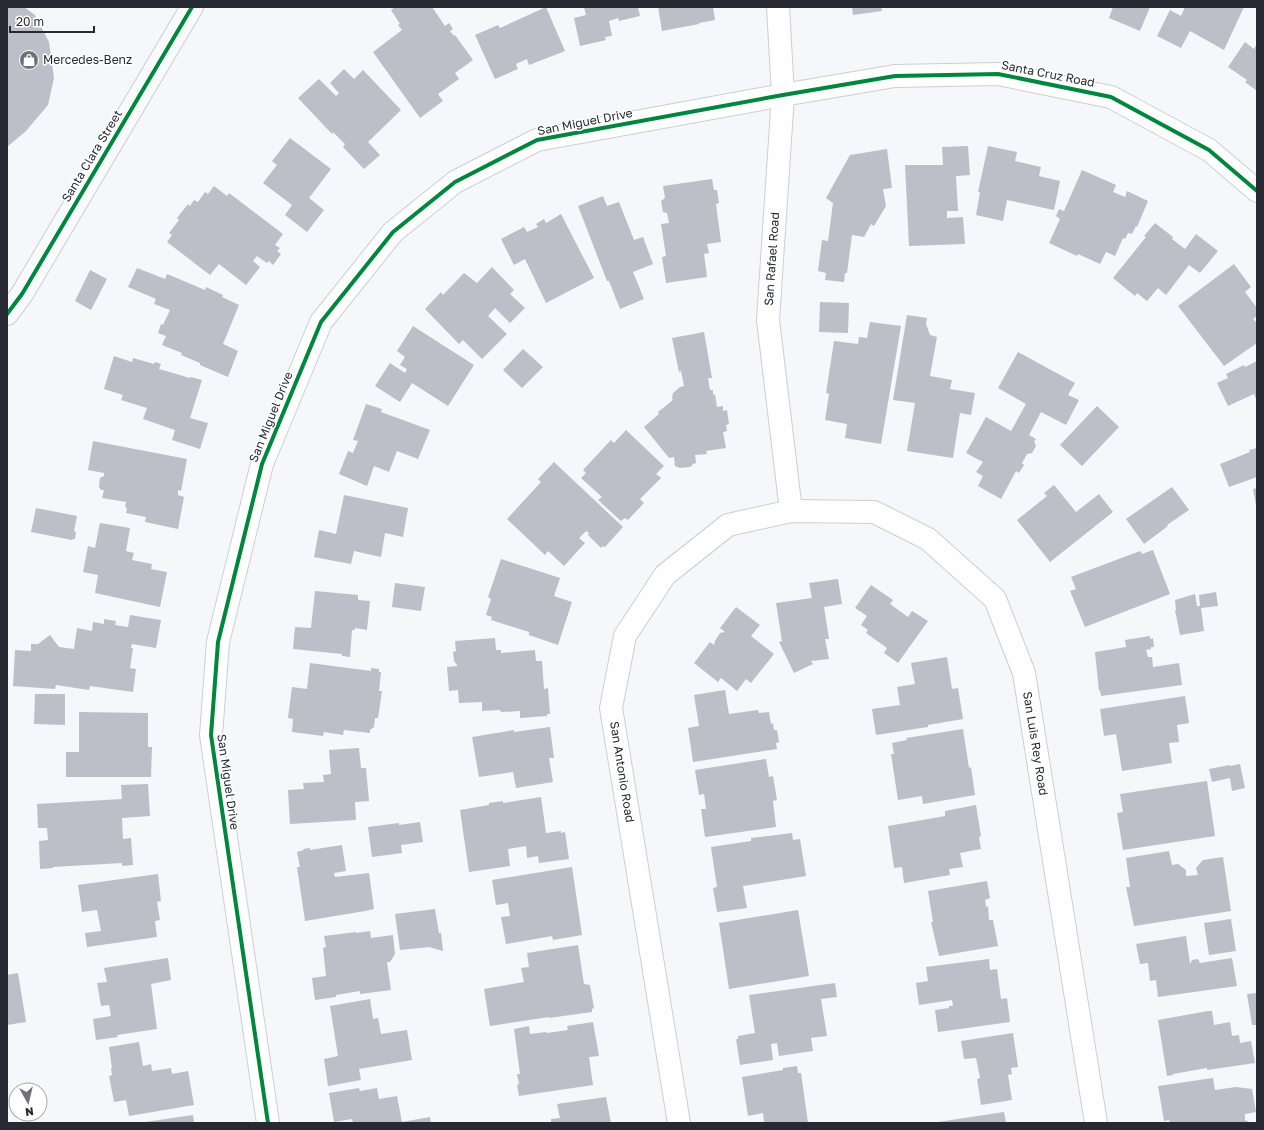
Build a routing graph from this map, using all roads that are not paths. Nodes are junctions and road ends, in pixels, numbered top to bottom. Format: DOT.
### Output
graph roads {
  1 [pos="192,7"];
  2 [pos="778,7"];
  3 [pos="783,95"];
  4 [pos="1257,191"];
  5 [pos="7,314"];
  6 [pos="791,511"];
  7 [pos="268,1123"];
  8 [pos="679,1123"];
  9 [pos="1096,1123"];
  1 -- 5 [label="street, Santa Clara Street"];
  2 -- 3 [label="street, San Rafael Road"];
  3 -- 4 [label="street, Santa Cruz Road"];
  3 -- 6 [label="street, San Rafael Road"];
  3 -- 7 [label="street, San Miguel Drive"];
  6 -- 8 [label="street, San Antonio Road"];
  6 -- 9 [label="street, San Luis Rey Road"];
}
